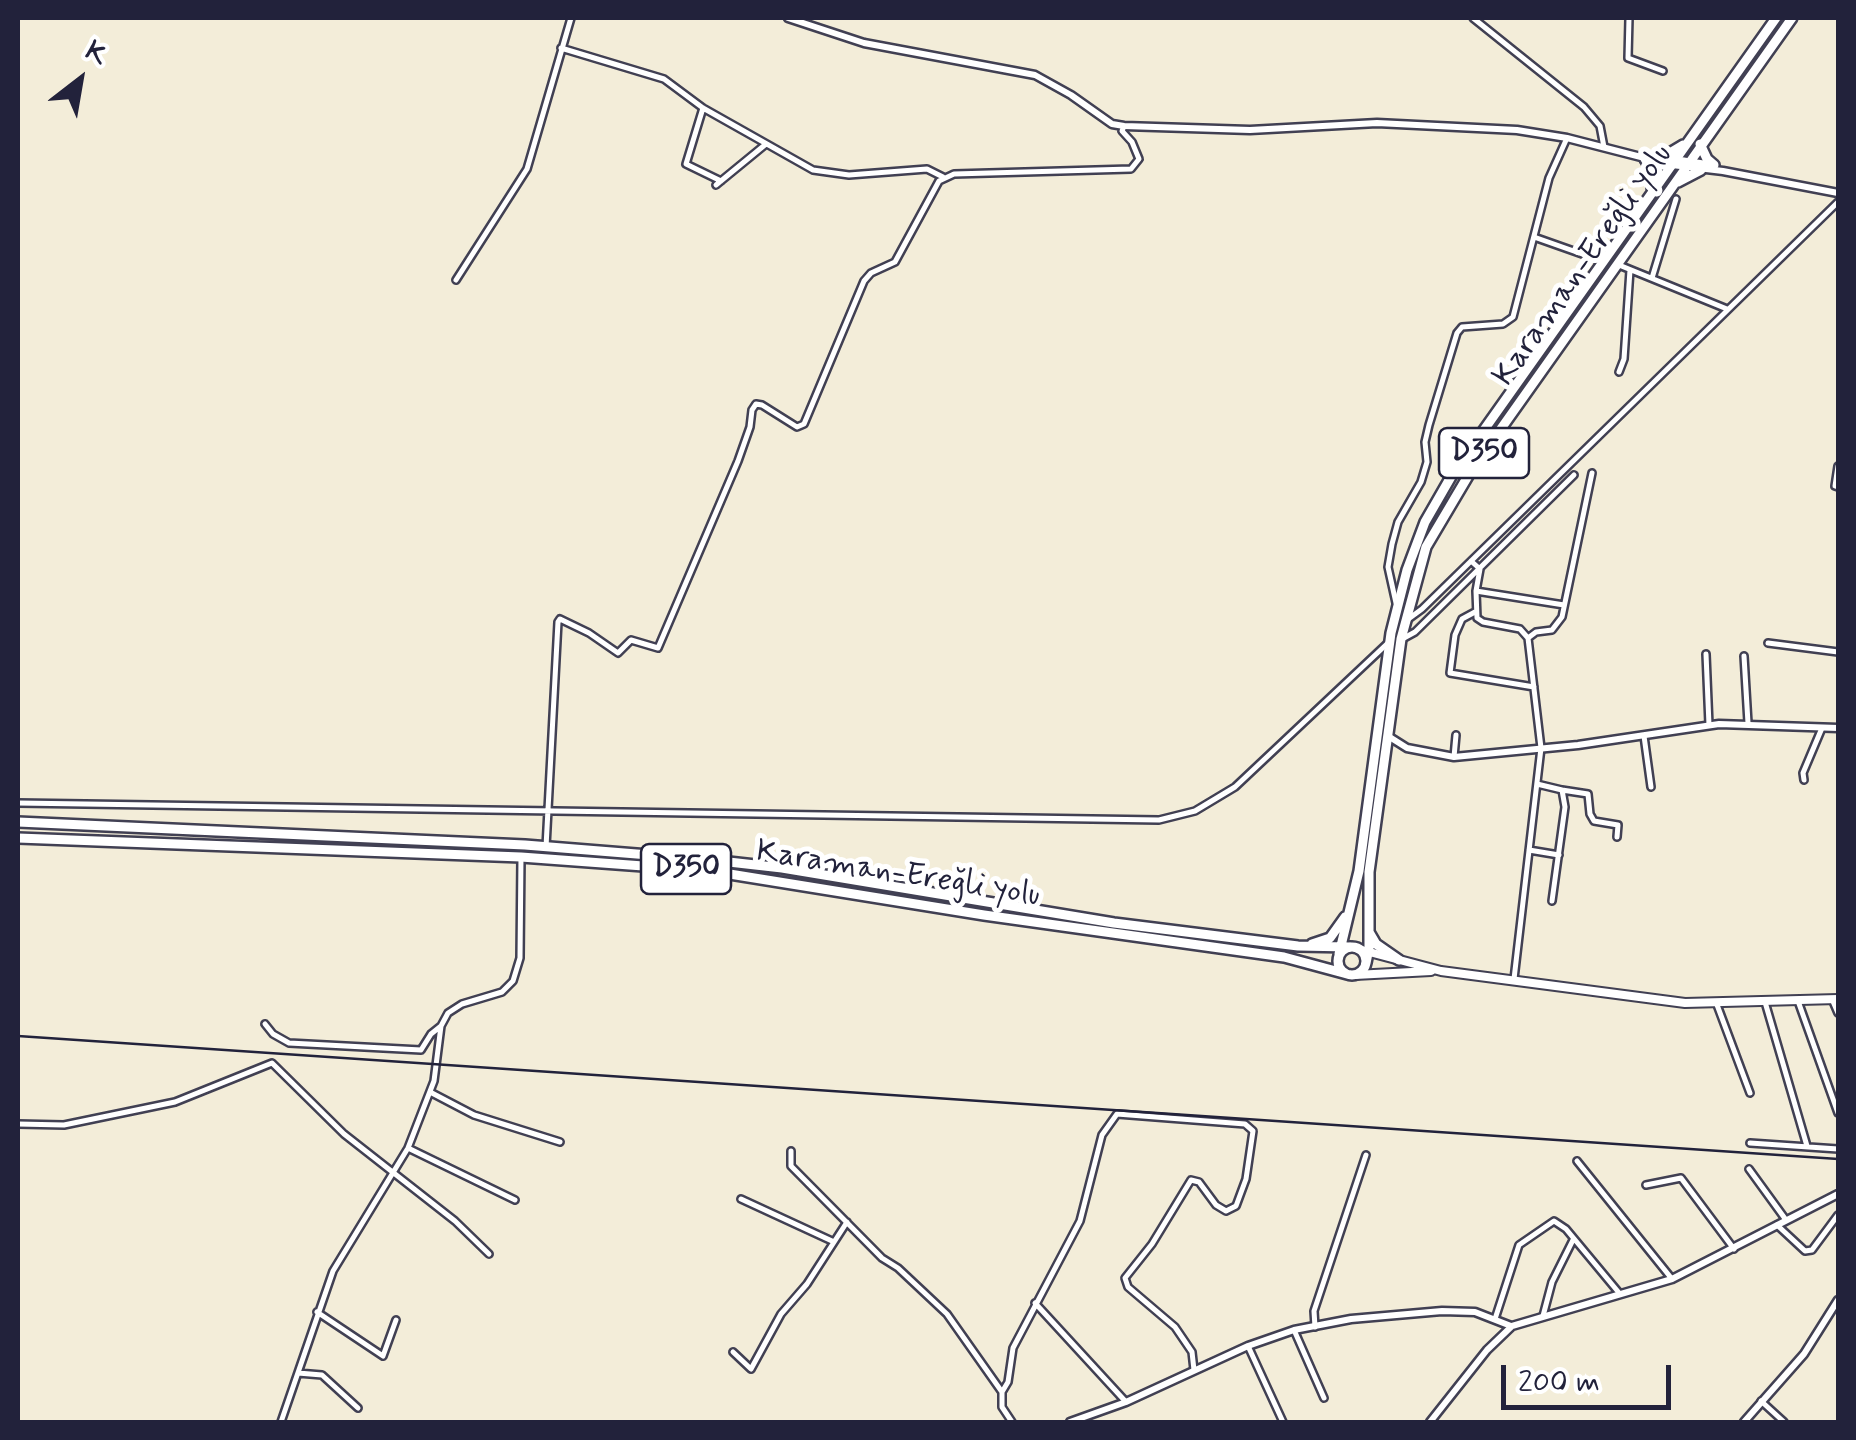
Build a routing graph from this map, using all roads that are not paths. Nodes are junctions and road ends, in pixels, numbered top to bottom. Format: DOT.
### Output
graph roads {
  1 [pos="570,18"];
  2 [pos="788,18"];
  3 [pos="1474,18"];
  4 [pos="1629,18"];
  5 [pos="1776,18"];
  6 [pos="1792,18"];
  7 [pos="562,48"];
  8 [pos="1663,71"];
  9 [pos="703,108"];
  10 [pos="1124,126"];
  11 [pos="1567,138"];
  12 [pos="1695,142"];
  13 [pos="766,144"];
  14 [pos="1604,147"];
  15 [pos="1663,157"];
  16 [pos="1645,159"];
  17 [pos="1674,162"];
  18 [pos="1686,164"];
  19 [pos="1718,168"];
  20 [pos="1700,170"];
  21 [pos="943,177"];
  22 [pos="1668,190"];
  23 [pos="1838,193"];
  24 [pos="1650,196"];
  25 [pos="1676,199"];
  26 [pos="1838,202"];
  27 [pos="1534,237"];
  28 [pos="1603,262"];
  29 [pos="1616,264"];
  30 [pos="1630,270"];
  31 [pos="1652,278"];
  32 [pos="456,280"];
  33 [pos="1728,310"];
  34 [pos="1619,372"];
  35 [pos="1838,466"];
  36 [pos="1592,473"];
  37 [pos="1574,475"];
  38 [pos="1838,486"];
  39 [pos="1470,560"];
  40 [pos="1480,569"];
  41 [pos="1476,591"];
  42 [pos="1564,605"];
  43 [pos="1397,607"];
  44 [pos="1475,612"];
  45 [pos="1405,622"];
  46 [pos="1528,638"];
  47 [pos="1401,639"];
  48 [pos="1389,642"];
  49 [pos="1768,643"];
  50 [pos="1838,652"];
  51 [pos="1706,654"];
  52 [pos="1744,656"];
  53 [pos="1534,686"];
  54 [pos="1748,723"];
  55 [pos="1709,725"];
  56 [pos="1822,728"];
  57 [pos="1838,728"];
  58 [pos="1388,735"];
  59 [pos="1456,735"];
  60 [pos="1644,736"];
  61 [pos="1542,748"];
  62 [pos="1454,757"];
  63 [pos="1804,780"];
  64 [pos="1537,784"];
  65 [pos="1650,788"];
  66 [pos="1562,790"];
  67 [pos="18,803"];
  68 [pos="546,813"];
  69 [pos="18,822"];
  70 [pos="1617,837"];
  71 [pos="18,838"];
  72 [pos="546,847"];
  73 [pos="1529,850"];
  74 [pos="1559,854"];
  75 [pos="520,857"];
  76 [pos="1354,896"];
  77 [pos="1552,901"];
  78 [pos="1367,920"];
  79 [pos="1298,946"];
  80 [pos="1354,952"];
  81 [pos="1399,960"];
  82 [pos="1441,971"];
  83 [pos="1351,974"];
  84 [pos="1514,979"];
  85 [pos="1796,998"];
  86 [pos="1764,999"];
  87 [pos="1835,999"];
  88 [pos="1716,1002"];
  89 [pos="1838,1013"];
  90 [pos="265,1024"];
  91 [pos="441,1026"];
  92 [pos="430,1092"];
  93 [pos="1750,1093"];
  94 [pos="1838,1113"];
  95 [pos="18,1124"];
  96 [pos="560,1142"];
  97 [pos="1750,1143"];
  98 [pos="1806,1146"];
  99 [pos="408,1148"];
  100 [pos="1838,1149"];
  101 [pos="791,1151"];
  102 [pos="1366,1154"];
  103 [pos="1578,1160"];
  104 [pos="1749,1169"];
  105 [pos="394,1176"];
  106 [pos="1646,1185"];
  107 [pos="1838,1194"];
  108 [pos="741,1198"];
  109 [pos="514,1200"];
  110 [pos="1838,1214"];
  111 [pos="1786,1220"];
  112 [pos="847,1222"];
  113 [pos="1777,1226"];
  114 [pos="1573,1240"];
  115 [pos="832,1241"];
  116 [pos="1734,1250"];
  117 [pos="489,1254"];
  118 [pos="1672,1279"];
  119 [pos="1620,1294"];
  120 [pos="1838,1300"];
  121 [pos="1035,1303"];
  122 [pos="317,1312"];
  123 [pos="1543,1316"];
  124 [pos="1495,1319"];
  125 [pos="396,1320"];
  126 [pos="1512,1326"];
  127 [pos="1315,1327"];
  128 [pos="1294,1330"];
  129 [pos="1248,1346"];
  130 [pos="733,1352"];
  131 [pos="298,1372"];
  132 [pos="1194,1373"];
  133 [pos="1002,1392"];
  134 [pos="1324,1398"];
  135 [pos="1761,1401"];
  136 [pos="1126,1402"];
  137 [pos="358,1408"];
  138 [pos="281,1422"];
  139 [pos="1012,1422"];
  140 [pos="1070,1422"];
  141 [pos="1284,1422"];
  142 [pos="1430,1422"];
  143 [pos="1744,1422"];
  144 [pos="1784,1422"];
  1 -- 7 [label="street"];
  2 -- 10 [label="street"];
  3 -- 14 [label="street"];
  4 -- 8 [label="street"];
  5 -- 12 [label="highway, Karaman-Ereğli yolu / D350"];
  6 -- 12 [label="highway, Karaman-Ereğli yolu / D350"];
  7 -- 9 [label="street"];
  7 -- 32 [label="street"];
  9 -- 13 [label="street"];
  9 -- 13 [label="street"];
  10 -- 11 [label="street"];
  10 -- 21 [label="street"];
  11 -- 14 [label="street"];
  11 -- 27 [label="street"];
  12 -- 15 [label="highway"];
  12 -- 17 [label="highway, Karaman-Ereğli yolu / D350"];
  12 -- 18 [label="highway, Karaman-Ereğli yolu / D350"];
  12 -- 19 [label="highway"];
  13 -- 21 [label="street"];
  14 -- 16 [label="street"];
  15 -- 16 [label="street"];
  15 -- 17 [label="street"];
  16 -- 17 [label="street"];
  16 -- 24 [label="highway"];
  17 -- 18 [label="street"];
  17 -- 24 [label="highway, Karaman-Ereğli yolu / D350"];
  18 -- 19 [label="street"];
  18 -- 20 [label="street"];
  18 -- 22 [label="highway, Karaman-Ereğli yolu / D350"];
  19 -- 20 [label="street"];
  19 -- 23 [label="street"];
  20 -- 22 [label="highway"];
  21 -- 68 [label="street"];
  22 -- 29 [label="highway, Karaman-Ereğli yolu / D350"];
  24 -- 28 [label="highway, Karaman-Ereğli yolu / D350"];
  25 -- 31 [label="street"];
  26 -- 33 [label="street"];
  27 -- 28 [label="street"];
  27 -- 43 [label="street"];
  28 -- 43 [label="highway, Karaman-Ereğli yolu / D350"];
  29 -- 30 [label="street"];
  29 -- 45 [label="highway, Karaman-Ereğli yolu / D350"];
  30 -- 31 [label="street"];
  30 -- 34 [label="street"];
  31 -- 33 [label="street"];
  33 -- 39 [label="street"];
  35 -- 38 [label="street"];
  36 -- 42 [label="street"];
  37 -- 40 [label="street"];
  39 -- 40 [label="street"];
  39 -- 45 [label="street"];
  40 -- 41 [label="street"];
  40 -- 47 [label="street"];
  41 -- 42 [label="street"];
  41 -- 44 [label="street"];
  42 -- 46 [label="street"];
  43 -- 48 [label="highway, Karaman-Ereğli yolu / D350"];
  44 -- 46 [label="street"];
  44 -- 53 [label="street"];
  45 -- 47 [label="highway, Karaman-Ereğli yolu / D350"];
  46 -- 53 [label="street"];
  47 -- 58 [label="highway, Karaman-Ereğli yolu / D350"];
  48 -- 68 [label="street"];
  48 -- 76 [label="highway, Karaman-Ereğli yolu / D350"];
  49 -- 50 [label="street"];
  51 -- 55 [label="street"];
  52 -- 54 [label="street"];
  53 -- 61 [label="street"];
  54 -- 55 [label="street"];
  54 -- 56 [label="street"];
  55 -- 60 [label="street"];
  56 -- 57 [label="street"];
  56 -- 63 [label="street"];
  58 -- 62 [label="street"];
  58 -- 78 [label="highway, Karaman-Ereğli yolu / D350"];
  59 -- 62 [label="street"];
  60 -- 61 [label="street"];
  60 -- 65 [label="street"];
  61 -- 62 [label="street"];
  61 -- 64 [label="street"];
  64 -- 66 [label="street"];
  64 -- 73 [label="street"];
  66 -- 70 [label="street"];
  66 -- 74 [label="street"];
  67 -- 68 [label="street"];
  68 -- 72 [label="street"];
  69 -- 72 [label="highway, Karaman-Ereğli yolu / D350"];
  71 -- 75 [label="highway, Karaman-Ereğli yolu / D350"];
  72 -- 79 [label="highway, Karaman-Ereğli yolu / D350"];
  73 -- 74 [label="street"];
  73 -- 84 [label="street"];
  74 -- 77 [label="street"];
  75 -- 83 [label="highway, Karaman-Ereğli yolu / D350"];
  75 -- 91 [label="street"];
  76 -- 79 [label="highway, D350"];
  76 -- 80 [label="highway, Karaman-Ereğli yolu"];
  78 -- 80 [label="highway, Karaman-Ereğli yolu / D350"];
  78 -- 81 [label="highway"];
  79 -- 80 [label="highway, Karaman-Ereğli yolu"];
  80 -- 81 [label="main road"];
  80 -- 83 [label="highway"];
  80 -- 83 [label="highway"];
  81 -- 82 [label="main road"];
  82 -- 83 [label="main road"];
  82 -- 84 [label="main road"];
  84 -- 88 [label="main road"];
  85 -- 86 [label="main road"];
  85 -- 87 [label="main road"];
  85 -- 94 [label="street"];
  86 -- 88 [label="main road"];
  86 -- 98 [label="street"];
  87 -- 89 [label="street"];
  88 -- 93 [label="street"];
  90 -- 91 [label="street"];
  91 -- 92 [label="street"];
  92 -- 96 [label="street"];
  92 -- 99 [label="street"];
  95 -- 105 [label="street"];
  97 -- 98 [label="street"];
  98 -- 100 [label="street"];
  99 -- 105 [label="street"];
  99 -- 109 [label="street"];
  101 -- 112 [label="street"];
  102 -- 127 [label="street"];
  103 -- 118 [label="street"];
  104 -- 111 [label="street"];
  105 -- 117 [label="street"];
  105 -- 122 [label="street"];
  106 -- 116 [label="street"];
  107 -- 111 [label="street"];
  108 -- 115 [label="street"];
  110 -- 113 [label="street"];
  111 -- 113 [label="street"];
  112 -- 115 [label="street"];
  112 -- 133 [label="street"];
  113 -- 116 [label="street"];
  114 -- 119 [label="street"];
  114 -- 123 [label="street"];
  114 -- 124 [label="street"];
  115 -- 130 [label="street"];
  116 -- 118 [label="street"];
  118 -- 119 [label="street"];
  119 -- 123 [label="street"];
  120 -- 135 [label="street"];
  121 -- 132 [label="street"];
  121 -- 133 [label="street"];
  121 -- 136 [label="street"];
  122 -- 125 [label="street"];
  122 -- 131 [label="street"];
  123 -- 126 [label="street"];
  124 -- 126 [label="street"];
  124 -- 127 [label="street"];
  126 -- 142 [label="street"];
  127 -- 128 [label="street"];
  128 -- 129 [label="street"];
  128 -- 134 [label="street"];
  129 -- 132 [label="street"];
  129 -- 141 [label="street"];
  131 -- 137 [label="street"];
  131 -- 138 [label="street"];
  132 -- 136 [label="street"];
  133 -- 139 [label="street"];
  135 -- 143 [label="street"];
  135 -- 144 [label="street"];
  136 -- 140 [label="street"];
}
